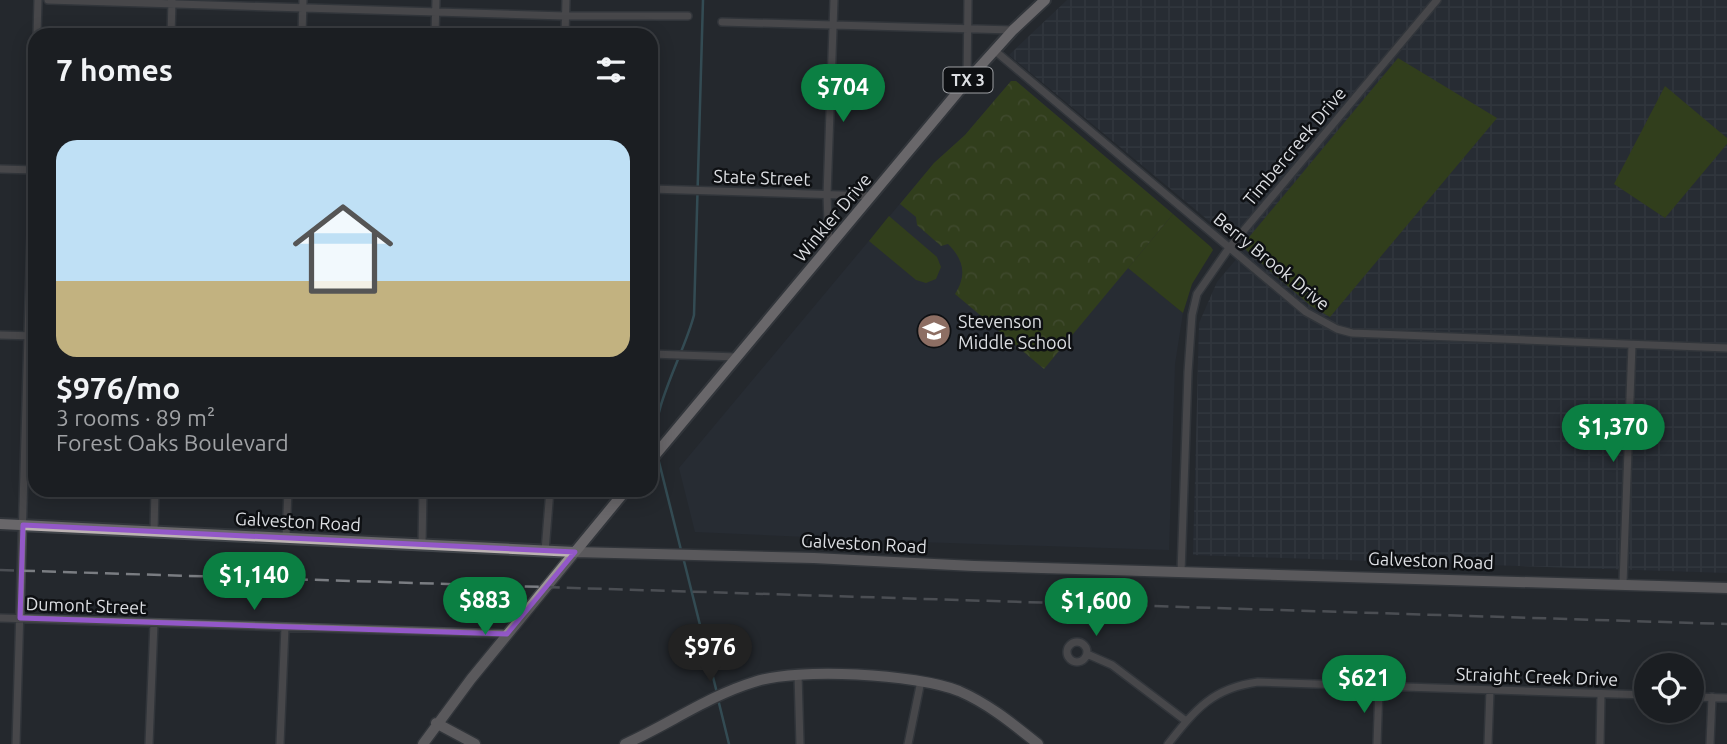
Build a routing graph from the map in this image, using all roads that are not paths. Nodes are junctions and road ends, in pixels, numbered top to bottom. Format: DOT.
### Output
graph roads {
  1 [pos="38,0"];
  2 [pos="48,0"];
  3 [pos="436,0"];
  4 [pos="566,0"];
  5 [pos="834,0"];
  6 [pos="968,0"];
  7 [pos="1045,0"];
  8 [pos="1437,0"];
  9 [pos="172,2"];
  10 [pos="303,4"];
  11 [pos="436,12"];
  12 [pos="565,16"];
  13 [pos="688,16"];
  14 [pos="722,22"];
  15 [pos="833,24"];
  16 [pos="37,28"];
  17 [pos="171,28"];
  18 [pos="302,28"];
  19 [pos="435,28"];
  20 [pos="565,28"];
  21 [pos="967,29"];
  22 [pos="1013,30"];
  23 [pos="994,51"];
  24 [pos="967,81"];
  25 [pos="0,169"];
  26 [pos="28,170"];
  27 [pos="658,189"];
  28 [pos="827,195"];
  29 [pos="872,196"];
  30 [pos="1228,248"];
  31 [pos="829,249"];
  32 [pos="0,335"];
  33 [pos="28,336"];
  34 [pos="1632,345"];
  35 [pos="1727,348"];
  36 [pos="658,354"];
  37 [pos="738,356"];
  38 [pos="28,420"];
  39 [pos="658,452"];
  40 [pos="155,497"];
  41 [pos="288,497"];
  42 [pos="424,497"];
  43 [pos="549,497"];
  44 [pos="620,497"];
  45 [pos="0,524"];
  46 [pos="23,525"];
  47 [pos="154,531"];
  48 [pos="286,538"];
  49 [pos="422,544"];
  50 [pos="545,551"];
  51 [pos="575,552"];
  52 [pos="1181,572"];
  53 [pos="1623,583"];
  54 [pos="1727,587"];
  55 [pos="0,618"];
  56 [pos="20,618"];
  57 [pos="153,623"];
  58 [pos="285,627"];
  59 [pos="507,634"];
  60 [pos="1087,654"];
  61 [pos="798,674"];
  62 [pos="921,681"];
  63 [pos="1379,687"];
  64 [pos="1490,690"];
  65 [pos="1601,694"];
  66 [pos="1634,695"];
  67 [pos="1704,697"];
  68 [pos="1712,697"];
  69 [pos="1727,698"];
  70 [pos="1186,721"];
  71 [pos="436,723"];
  72 [pos="16,744"];
  73 [pos="149,744"];
  74 [pos="280,744"];
  75 [pos="424,744"];
  76 [pos="475,744"];
  77 [pos="626,744"];
  78 [pos="800,744"];
  79 [pos="908,744"];
  80 [pos="1038,744"];
  81 [pos="1168,744"];
  82 [pos="1377,744"];
  83 [pos="1488,744"];
  84 [pos="1600,744"];
  85 [pos="1710,744"];
  1 -- 16 [label="street"];
  2 -- 9 [label="street"];
  3 -- 11 [label="street"];
  4 -- 12 [label="street"];
  5 -- 15 [label="street"];
  6 -- 21 [label="street"];
  7 -- 22 [label="main road, Winkler Drive / TX 3"];
  8 -- 30 [label="street, Timbercreek Drive"];
  9 -- 10 [label="street"];
  9 -- 17 [label="street"];
  10 -- 11 [label="street"];
  10 -- 18 [label="street"];
  11 -- 12 [label="street"];
  11 -- 19 [label="street"];
  12 -- 13 [label="street"];
  12 -- 20 [label="street"];
  14 -- 15 [label="street"];
  15 -- 21 [label="street"];
  15 -- 28 [label="street"];
  21 -- 22 [label="street"];
  21 -- 24 [label="street"];
  22 -- 23 [label="main road, Winkler Drive / TX 3"];
  23 -- 24 [label="main road, Winkler Drive / TX 3"];
  23 -- 30 [label="street, Berry Brook Drive"];
  24 -- 29 [label="main road, Winkler Drive / TX 3"];
  25 -- 26 [label="street"];
  27 -- 28 [label="street, State Street"];
  28 -- 29 [label="street, State Street"];
  28 -- 31 [label="street"];
  29 -- 31 [label="main road, Winkler Drive / TX 3"];
  30 -- 34 [label="street, Berry Brook Drive"];
  30 -- 52 [label="street, Timbercreek Drive"];
  31 -- 37 [label="main road, Winkler Drive / TX 3"];
  32 -- 33 [label="street"];
  34 -- 35 [label="street, Berry Brook Drive"];
  34 -- 53 [label="street"];
  36 -- 37 [label="street"];
  37 -- 39 [label="main road, Winkler Drive / TX 3"];
  38 -- 46 [label="street"];
  40 -- 47 [label="street"];
  41 -- 48 [label="street"];
  42 -- 49 [label="street"];
  43 -- 50 [label="street"];
  44 -- 51 [label="main road"];
  45 -- 46 [label="main road, Galveston Road"];
  46 -- 47 [label="main road, Galveston Road"];
  46 -- 56 [label="street"];
  47 -- 48 [label="main road, Galveston Road"];
  48 -- 49 [label="main road, Galveston Road"];
  49 -- 50 [label="main road, Galveston Road"];
  50 -- 51 [label="main road, Galveston Road"];
  51 -- 52 [label="main road, Galveston Road"];
  51 -- 59 [label="main road"];
  52 -- 53 [label="main road, Galveston Road"];
  53 -- 54 [label="main road, Galveston Road"];
  55 -- 56 [label="street, Dumont Street"];
  56 -- 57 [label="street, Dumont Street"];
  56 -- 72 [label="street"];
  57 -- 58 [label="street, Dumont Street"];
  57 -- 73 [label="street"];
  58 -- 59 [label="street, Dumont Street"];
  58 -- 74 [label="street"];
  59 -- 71 [label="main road"];
  60 -- 70 [label="street"];
  61 -- 62 [label="main road"];
  61 -- 77 [label="main road"];
  61 -- 78 [label="street"];
  62 -- 79 [label="street"];
  62 -- 80 [label="main road"];
  63 -- 64 [label="street, Straight Creek Drive"];
  63 -- 70 [label="street, Straight Creek Drive"];
  63 -- 82 [label="street"];
  64 -- 65 [label="street, Straight Creek Drive"];
  64 -- 83 [label="street"];
  65 -- 66 [label="street, Straight Creek Drive"];
  65 -- 84 [label="street"];
  67 -- 68 [label="street"];
  68 -- 69 [label="street"];
  68 -- 85 [label="street"];
  70 -- 81 [label="street, Straight Creek Drive"];
  71 -- 75 [label="main road"];
  71 -- 76 [label="main road"];
}
